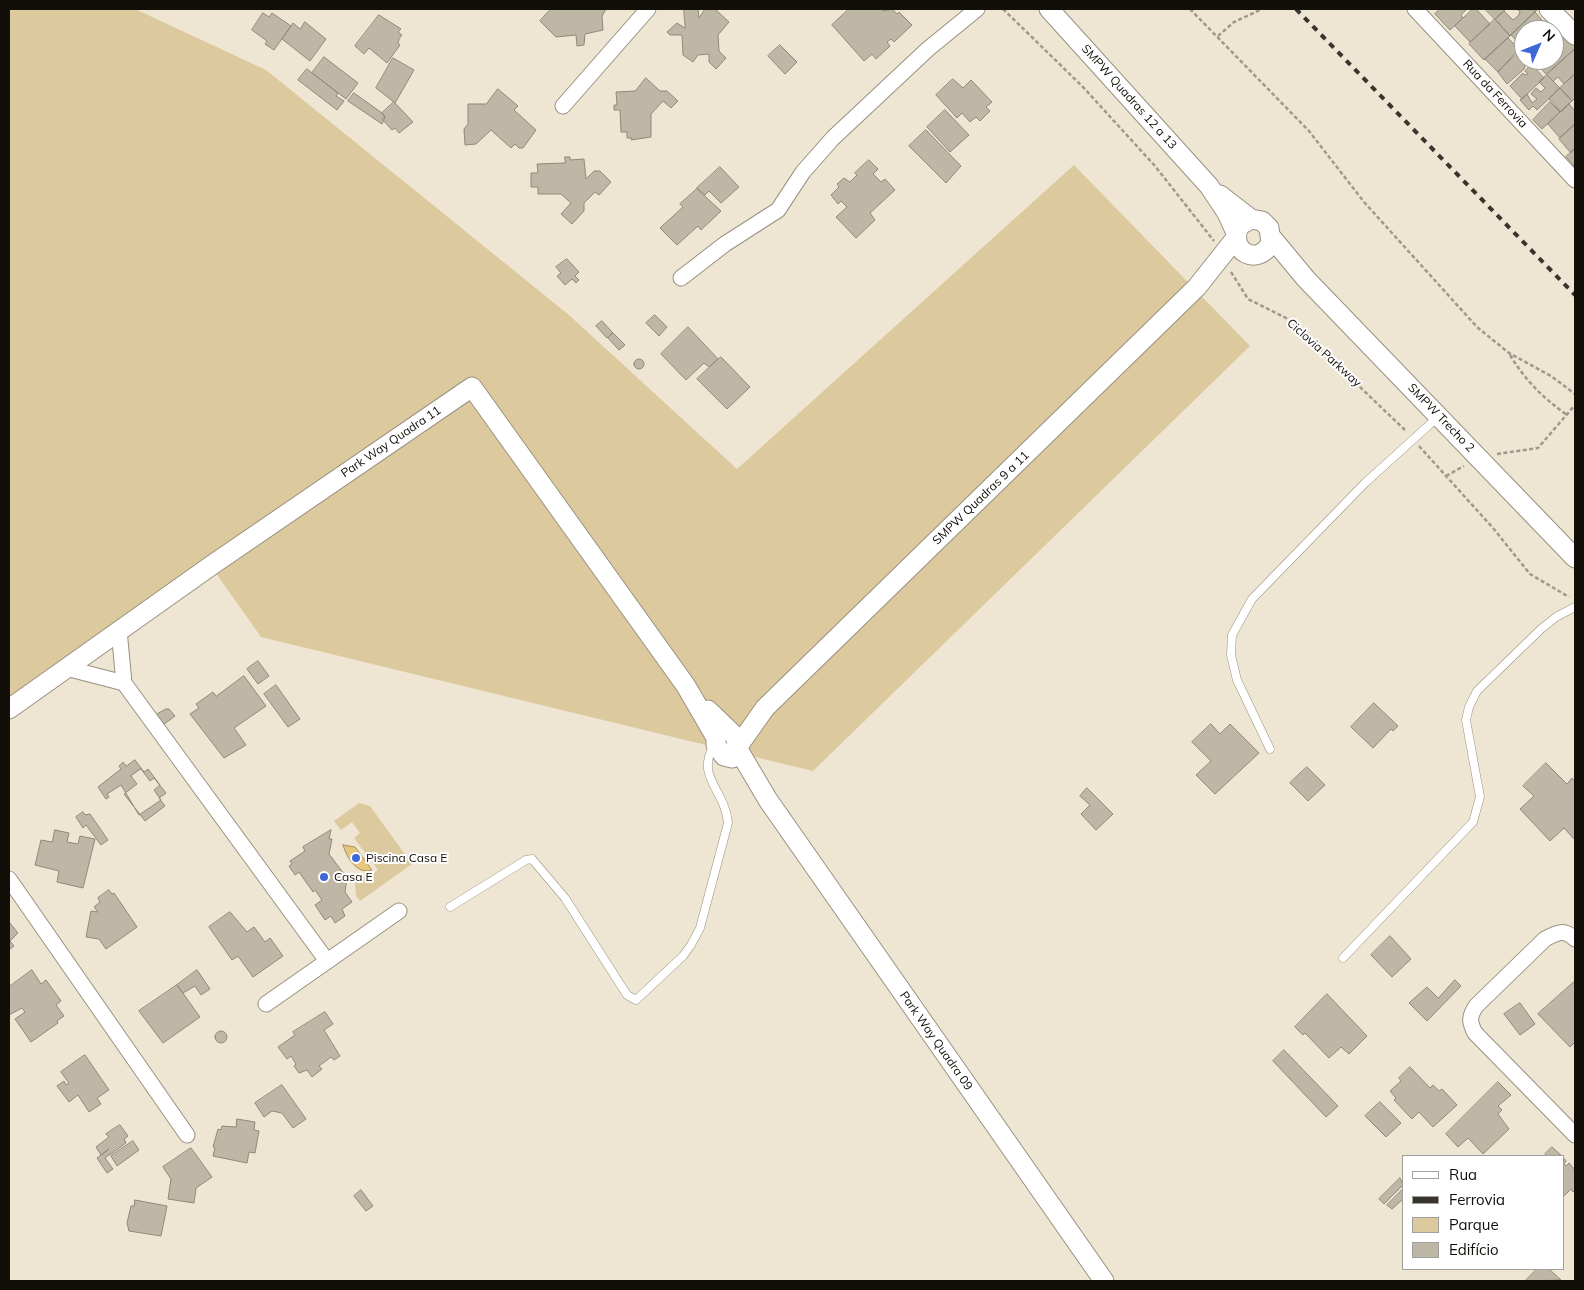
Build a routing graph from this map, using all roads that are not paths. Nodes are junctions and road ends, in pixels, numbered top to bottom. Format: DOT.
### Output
graph roads {
  1 [pos="648,9"];
  2 [pos="977,9"];
  3 [pos="1049,9"];
  4 [pos="1414,9"];
  5 [pos="1549,9"];
  6 [pos="1575,35"];
  7 [pos="563,106"];
  8 [pos="1575,180"];
  9 [pos="1209,186"];
  10 [pos="1251,219"];
  11 [pos="1236,236"];
  12 [pos="1272,238"];
  13 [pos="1256,254"];
  14 [pos="1226,263"];
  15 [pos="681,278"];
  16 [pos="1306,279"];
  17 [pos="1439,416"];
  18 [pos="1575,558"];
  19 [pos="1575,607"];
  20 [pos="119,630"];
  21 [pos="66,668"];
  22 [pos="124,683"];
  23 [pos="9,709"];
  24 [pos="727,741"];
  25 [pos="1270,749"];
  26 [pos="9,879"];
  27 [pos="450,907"];
  28 [pos="399,911"];
  29 [pos="1575,939"];
  30 [pos="1343,958"];
  31 [pos="327,961"];
  32 [pos="266,1004"];
  33 [pos="1575,1134"];
  34 [pos="187,1135"];
  35 [pos="1104,1281"];
  1 -- 7 [label="street"];
  2 -- 15 [label="street"];
  3 -- 9 [label="street, SMPW Quadras 12 a 13"];
  4 -- 8 [label="street, Rua da Ferrovia"];
  5 -- 6 [label="street"];
  9 -- 10 [label="street, SMPW Quadras 12 a 13"];
  9 -- 11 [label="street, SMPW Quadras 12 a 13"];
  10 -- 11 [label="street"];
  10 -- 12 [label="street"];
  11 -- 13 [label="street"];
  11 -- 14 [label="street, SMPW Quadras 9 a 11"];
  12 -- 13 [label="street"];
  12 -- 16 [label="street"];
  13 -- 14 [label="street, SMPW Quadras 9 a 11"];
  13 -- 16 [label="street"];
  14 -- 24 [label="street, SMPW Quadras 9 a 11"];
  16 -- 17 [label="street, SMPW Trecho 2"];
  17 -- 18 [label="street, SMPW Trecho 2"];
  17 -- 25 [label="lane"];
  19 -- 30 [label="lane"];
  20 -- 21 [label="street, Park Way Quadra 11"];
  20 -- 22 [label="street"];
  20 -- 24 [label="street, Park Way Quadra 11"];
  21 -- 22 [label="street"];
  21 -- 23 [label="street, Park Way Quadra 11"];
  22 -- 31 [label="street"];
  24 -- 27 [label="lane"];
  24 -- 35 [label="street, Park Way Quadra 09"];
  26 -- 34 [label="street"];
  28 -- 31 [label="street"];
  29 -- 33 [label="street"];
  31 -- 32 [label="street"];
}
